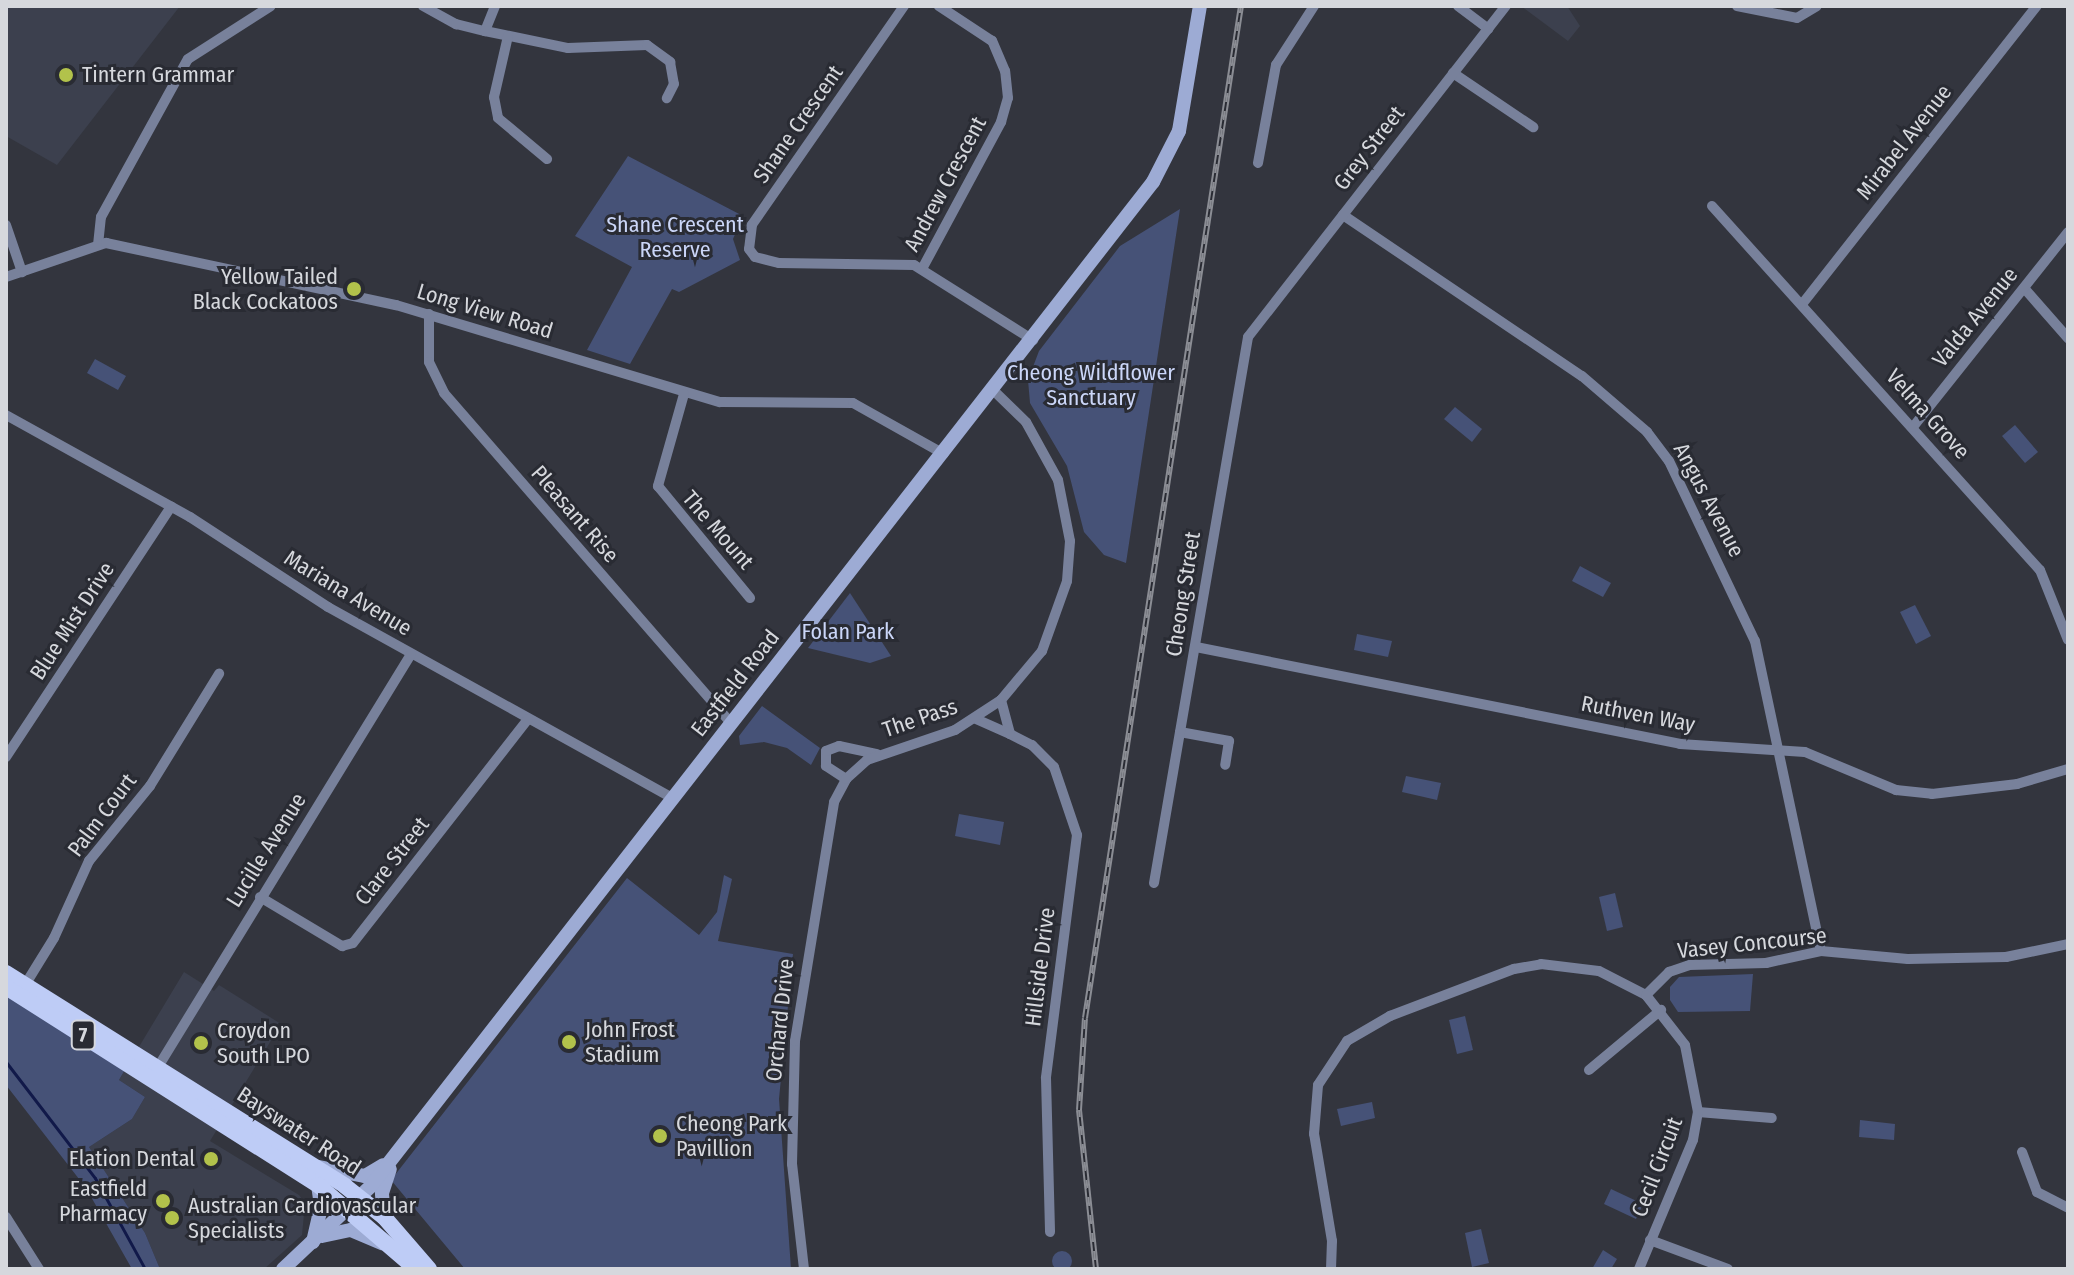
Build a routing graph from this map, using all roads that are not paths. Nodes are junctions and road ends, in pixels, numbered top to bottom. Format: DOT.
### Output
graph roads {
  1 [pos="271,6"];
  2 [pos="423,6"];
  3 [pos="495,6"];
  4 [pos="904,6"];
  5 [pos="939,6"];
  6 [pos="1200,6"];
  7 [pos="1314,6"];
  8 [pos="1458,6"];
  9 [pos="1506,6"];
  10 [pos="1737,6"];
  11 [pos="1817,6"];
  12 [pos="2037,6"];
  13 [pos="1488,29"];
  14 [pos="485,31"];
  15 [pos="508,36"];
  16 [pos="1453,73"];
  17 [pos="667,98"];
  18 [pos="1533,127"];
  19 [pos="547,159"];
  20 [pos="1258,163"];
  21 [pos="1712,206"];
  22 [pos="1343,215"];
  23 [pos="6,225"];
  24 [pos="2068,232"];
  25 [pos="98,245"];
  26 [pos="922,269"];
  27 [pos="22,272"];
  28 [pos="6,277"];
  29 [pos="2024,288"];
  30 [pos="1803,303"];
  31 [pos="429,314"];
  32 [pos="1264,315"];
  33 [pos="2068,338"];
  34 [pos="1033,340"];
  35 [pos="994,391"];
  36 [pos="684,394"];
  37 [pos="6,415"];
  38 [pos="1913,427"];
  39 [pos="944,454"];
  40 [pos="171,507"];
  41 [pos="750,598"];
  42 [pos="2068,640"];
  43 [pos="1196,647"];
  44 [pos="411,654"];
  45 [pos="219,674"];
  46 [pos="1001,700"];
  47 [pos="528,719"];
  48 [pos="976,719"];
  49 [pos="731,723"];
  50 [pos="1180,732"];
  51 [pos="1010,734"];
  52 [pos="1779,750"];
  53 [pos="877,754"];
  54 [pos="6,757"];
  55 [pos="1225,765"];
  56 [pos="2068,769"];
  57 [pos="846,779"];
  58 [pos="673,798"];
  59 [pos="1154,883"];
  60 [pos="260,897"];
  61 [pos="2068,944"];
  62 [pos="1821,951"];
  63 [pos="6,973"];
  64 [pos="25,985"];
  65 [pos="6,987"];
  66 [pos="1646,995"];
  67 [pos="1661,1010"];
  68 [pos="1589,1070"];
  69 [pos="159,1076"];
  70 [pos="1698,1112"];
  71 [pos="1772,1118"];
  72 [pos="2022,1152"];
  73 [pos="393,1157"];
  74 [pos="315,1166"];
  75 [pos="318,1185"];
  76 [pos="355,1202"];
  77 [pos="2068,1208"];
  78 [pos="6,1217"];
  79 [pos="384,1217"];
  80 [pos="1050,1232"];
  81 [pos="316,1240"];
  82 [pos="1650,1240"];
  83 [pos="393,1248"];
  84 [pos="39,1269"];
  85 [pos="283,1269"];
  86 [pos="416,1269"];
  87 [pos="429,1269"];
  88 [pos="804,1269"];
  89 [pos="1331,1269"];
  90 [pos="1639,1269"];
  91 [pos="1728,1269"];
  1 -- 25 [label="street"];
  2 -- 14 [label="street"];
  3 -- 14 [label="street"];
  4 -- 26 [label="street, Shane Crescent"];
  5 -- 26 [label="street, Andrew Crescent"];
  6 -- 34 [label="main road, Eastfield Road"];
  7 -- 20 [label="street"];
  8 -- 13 [label="street"];
  9 -- 13 [label="street, Grey Street"];
  10 -- 11 [label="street"];
  12 -- 30 [label="street, Mirabel Avenue"];
  13 -- 16 [label="street, Grey Street"];
  14 -- 15 [label="street"];
  15 -- 17 [label="street"];
  15 -- 19 [label="street"];
  16 -- 18 [label="street"];
  16 -- 22 [label="street, Grey Street"];
  21 -- 30 [label="street, Velma Grove"];
  22 -- 32 [label="street, Grey Street"];
  22 -- 52 [label="street, Angus Avenue"];
  23 -- 27 [label="street"];
  24 -- 29 [label="street, Valda Avenue"];
  25 -- 27 [label="street"];
  25 -- 31 [label="street, Long View Road"];
  26 -- 34 [label="street"];
  27 -- 28 [label="street"];
  29 -- 33 [label="street"];
  29 -- 38 [label="street, Valda Avenue"];
  30 -- 38 [label="street, Velma Grove"];
  31 -- 36 [label="street, Long View Road"];
  31 -- 49 [label="street, Pleasant Rise"];
  32 -- 43 [label="street, Cheong Street"];
  34 -- 35 [label="main road, Eastfield Road"];
  35 -- 39 [label="main road, Eastfield Road"];
  35 -- 46 [label="street, The Pass"];
  36 -- 39 [label="street, Long View Road"];
  36 -- 41 [label="street, The Mount"];
  37 -- 40 [label="street, Mariana Avenue"];
  38 -- 42 [label="street, Velma Grove"];
  39 -- 49 [label="main road, Eastfield Road"];
  40 -- 44 [label="street, Mariana Avenue"];
  40 -- 54 [label="street, Blue Mist Drive"];
  43 -- 50 [label="street, Cheong Street"];
  43 -- 52 [label="street, Ruthven Way"];
  44 -- 47 [label="street, Mariana Avenue"];
  44 -- 60 [label="street, Lucille Avenue"];
  45 -- 64 [label="street, Palm Court"];
  46 -- 48 [label="street, The Pass"];
  46 -- 51 [label="street"];
  47 -- 58 [label="street, Mariana Avenue"];
  47 -- 60 [label="street, Clare Street"];
  48 -- 51 [label="street, Hillside Drive"];
  48 -- 53 [label="street, The Pass"];
  49 -- 58 [label="main road, Eastfield Road"];
  50 -- 55 [label="street"];
  50 -- 59 [label="street, Cheong Street"];
  51 -- 80 [label="street, Hillside Drive"];
  52 -- 56 [label="street, Ruthven Way"];
  52 -- 62 [label="street, Angus Avenue"];
  53 -- 57 [label="street, The Pass"];
  53 -- 57 [label="street, The Pass"];
  57 -- 88 [label="street, Orchard Drive"];
  58 -- 73 [label="main road, Eastfield Road"];
  60 -- 69 [label="street, Lucille Avenue"];
  61 -- 62 [label="street, Vasey Concourse"];
  62 -- 66 [label="street, Vasey Concourse"];
  63 -- 64 [label="main road, Bayswater Road / 7"];
  64 -- 69 [label="main road, Bayswater Road / 7"];
  65 -- 69 [label="main road, Bayswater Road / 7"];
  66 -- 67 [label="street, Cecil Circuit"];
  66 -- 89 [label="street"];
  67 -- 68 [label="street"];
  67 -- 70 [label="street, Cecil Circuit"];
  69 -- 74 [label="main road, Bayswater Road / 7"];
  69 -- 75 [label="main road, Bayswater Road / 7"];
  70 -- 71 [label="street"];
  70 -- 82 [label="street, Cecil Circuit"];
  72 -- 77 [label="street"];
  73 -- 74 [label="main road"];
  73 -- 76 [label="main road, Eastfield Road"];
  73 -- 79 [label="main road"];
  74 -- 76 [label="main road, Bayswater Road / 7"];
  75 -- 76 [label="main road, Bayswater Road / 7"];
  75 -- 81 [label="main road"];
  76 -- 79 [label="main road, Bayswater Road / 7"];
  76 -- 81 [label="main road, Eastfield Road"];
  76 -- 83 [label="main road, Bayswater Road / 7"];
  78 -- 84 [label="street"];
  79 -- 87 [label="main road, Bayswater Road / 7"];
  81 -- 83 [label="main road"];
  81 -- 85 [label="main road, Eastfield Road"];
  82 -- 90 [label="street, Cecil Circuit"];
  82 -- 91 [label="street"];
  83 -- 86 [label="main road, Bayswater Road / 7"];
}
